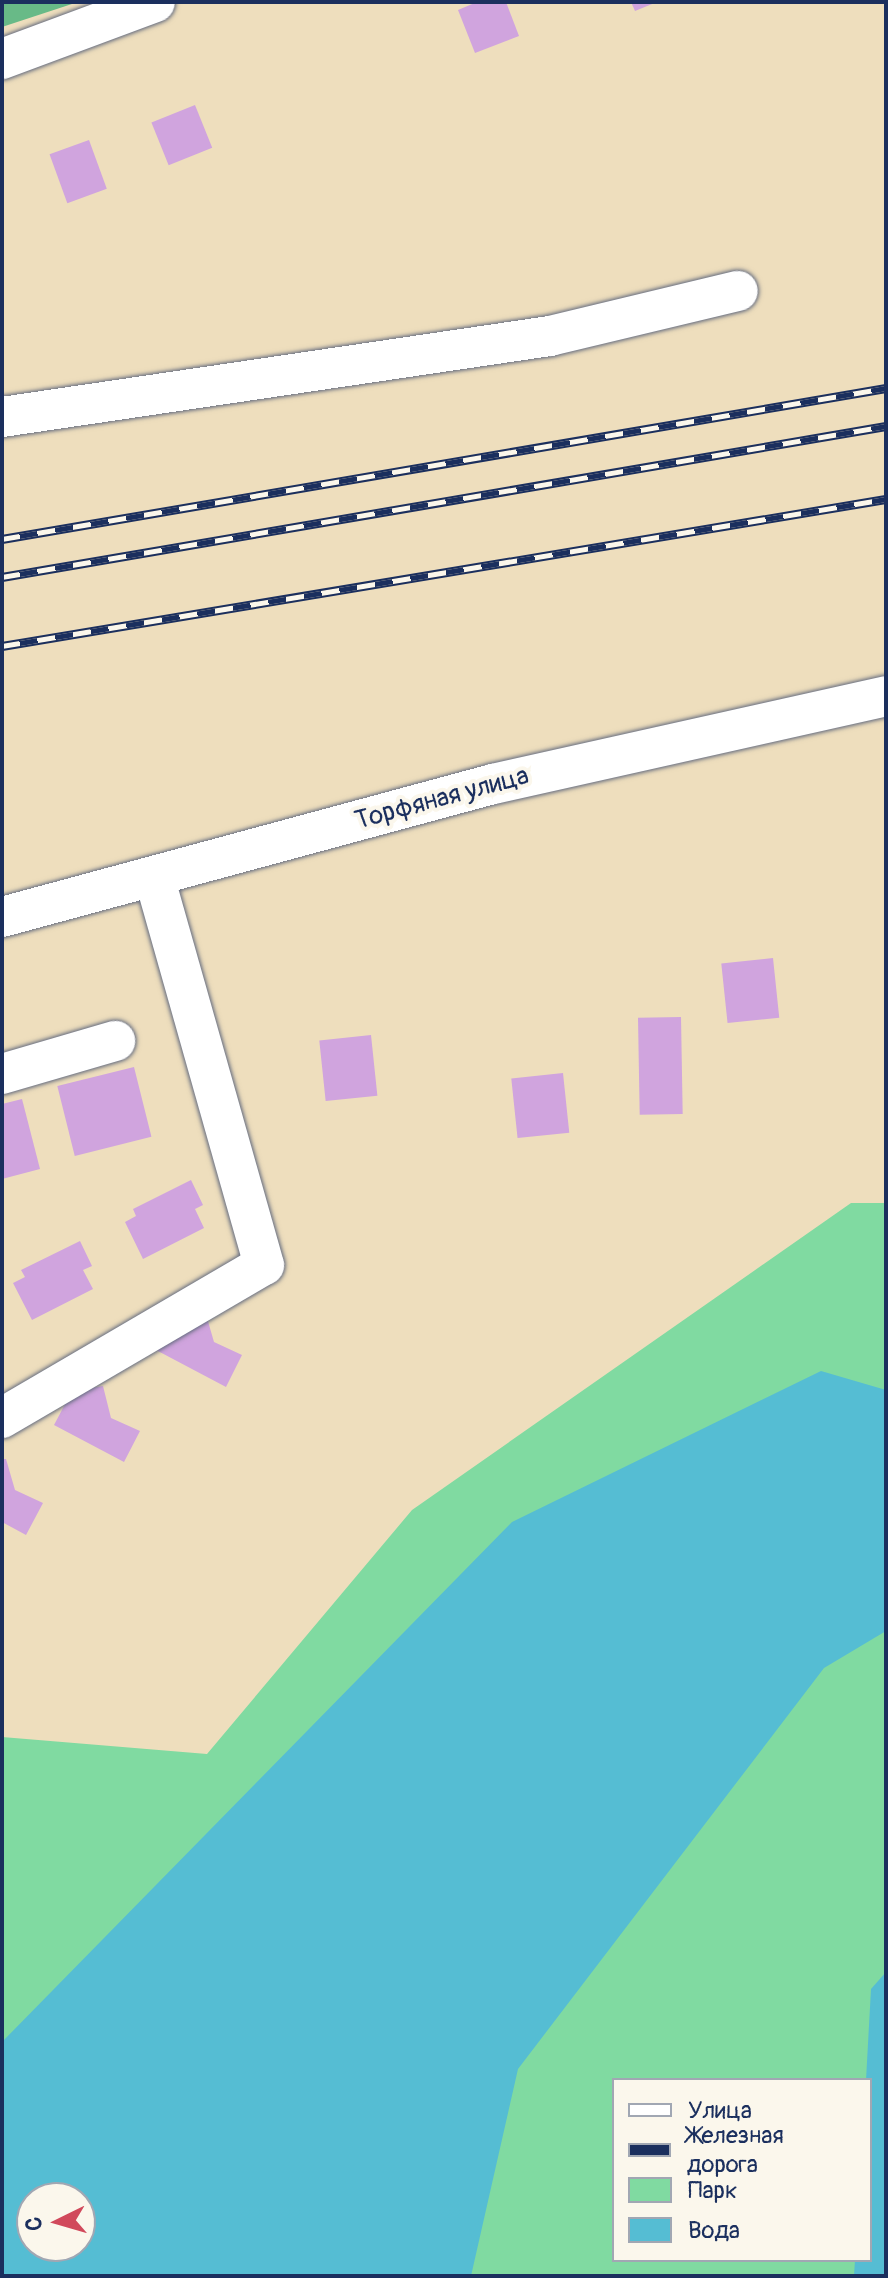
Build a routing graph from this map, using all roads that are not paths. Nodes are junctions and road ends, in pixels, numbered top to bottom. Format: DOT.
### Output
graph roads {
  1 [pos="155,2"];
  2 [pos="2,59"];
  3 [pos="738,291"];
  4 [pos="2,417"];
  5 [pos="886,696"];
  6 [pos="154,876"];
  7 [pos="2,917"];
  8 [pos="115,1041"];
  9 [pos="2,1074"];
  10 [pos="2,1418"];
  1 -- 2 [label="street"];
  3 -- 4 [label="street"];
  5 -- 6 [label="street, Торфяная улица"];
  6 -- 7 [label="street, Торфяная улица"];
  6 -- 10 [label="street"];
  8 -- 9 [label="street"];
}
